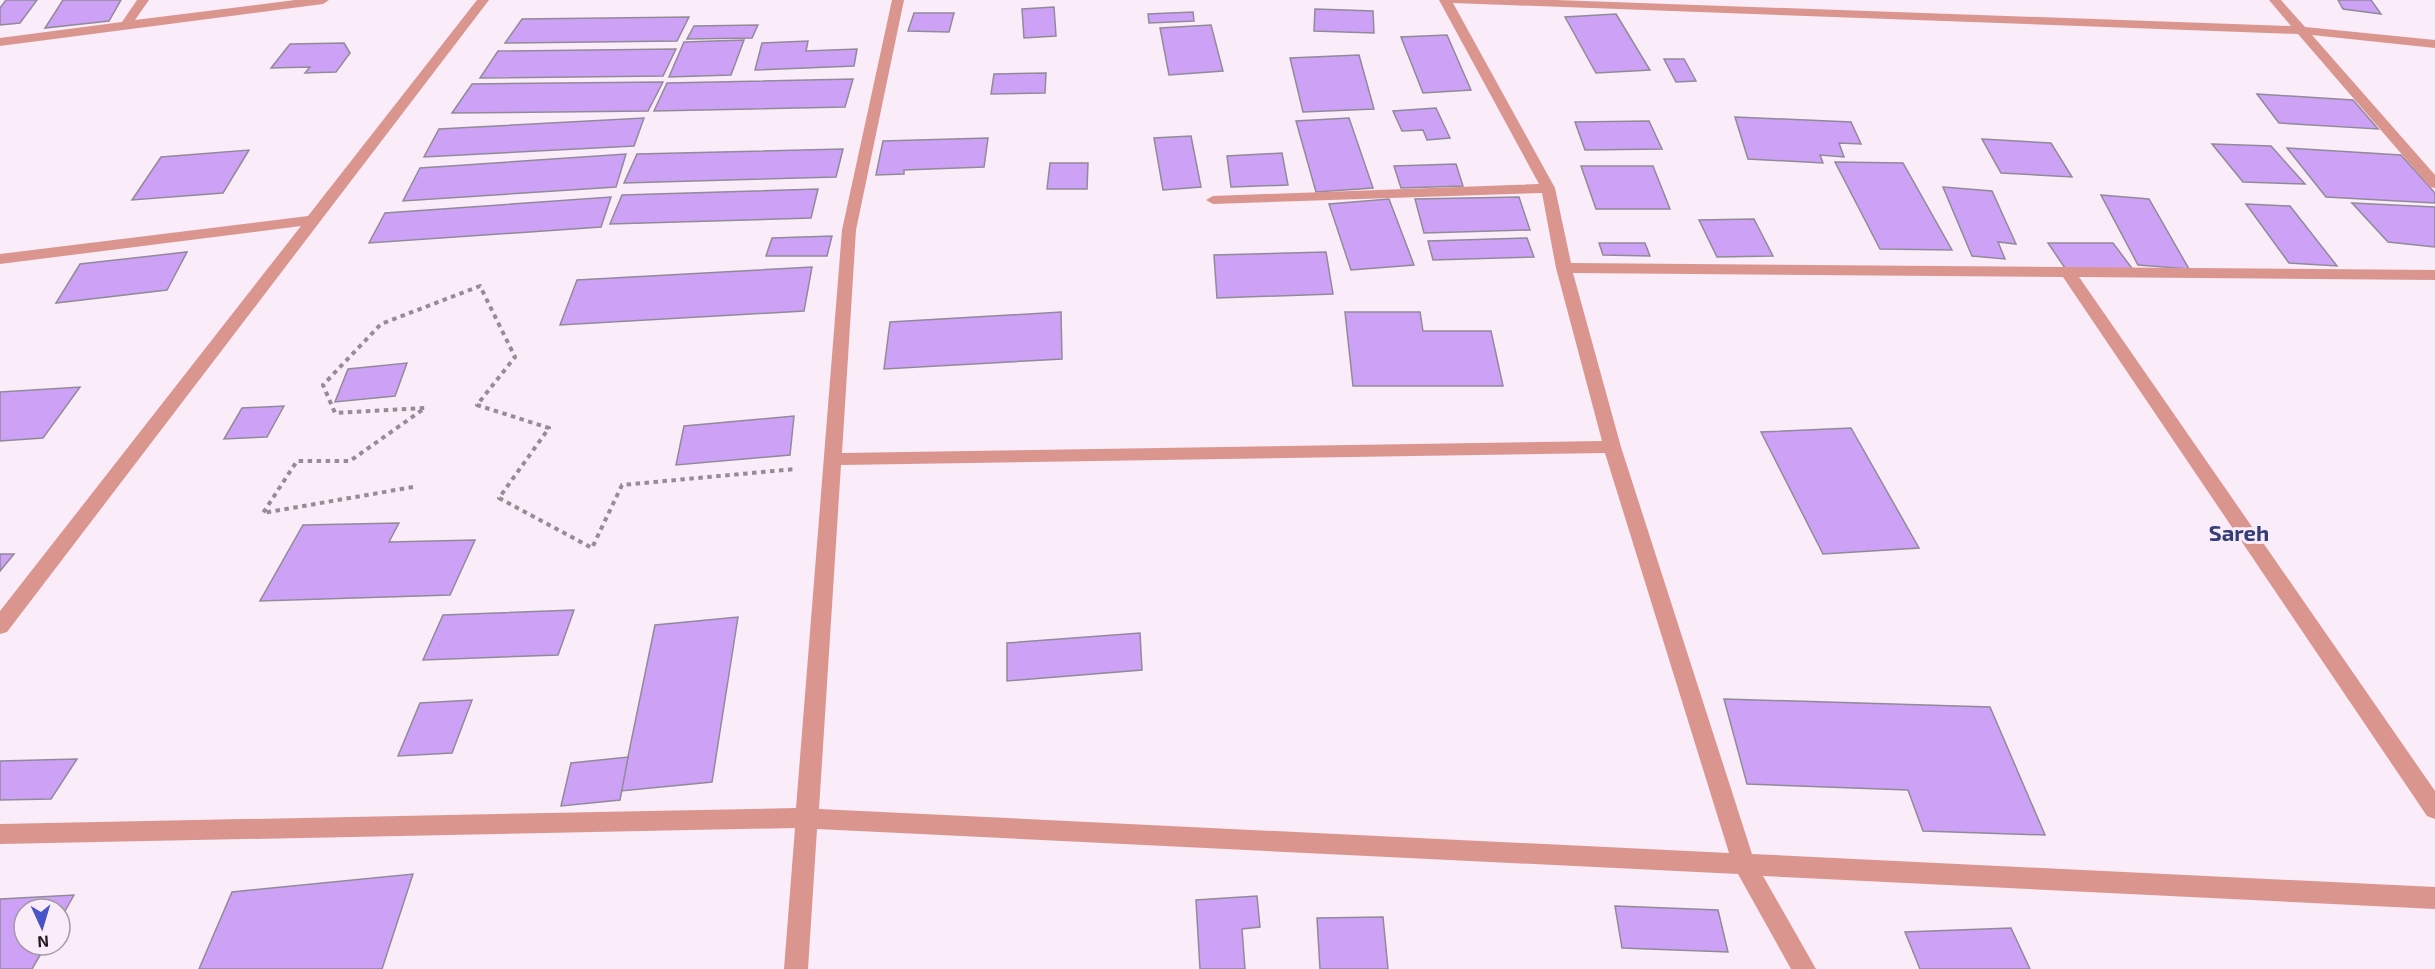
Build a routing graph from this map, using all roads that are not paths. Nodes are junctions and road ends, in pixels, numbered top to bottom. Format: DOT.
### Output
graph roads {
  1 [pos="143,0"];
  2 [pos="323,0"];
  3 [pos="483,0"];
  4 [pos="898,0"];
  5 [pos="1445,0"];
  6 [pos="1455,0"];
  7 [pos="2275,0"];
  8 [pos="127,23"];
  9 [pos="2298,30"];
  10 [pos="0,42"];
  11 [pos="2435,44"];
  12 [pos="2435,184"];
  13 [pos="1548,188"];
  14 [pos="1213,200"];
  15 [pos="313,220"];
  16 [pos="0,259"];
  17 [pos="1564,268"];
  18 [pos="2067,271"];
  19 [pos="2435,275"];
  20 [pos="1612,447"];
  21 [pos="833,459"];
  22 [pos="0,626"];
  23 [pos="2435,809"];
  24 [pos="806,818"];
  25 [pos="0,834"];
  26 [pos="1744,864"];
  27 [pos="2435,898"];
  28 [pos="796,969"];
  29 [pos="1804,969"];
  1 -- 8 [label="street"];
  2 -- 8 [label="street"];
  3 -- 15 [label="street"];
  4 -- 21 [label="street"];
  5 -- 13 [label="street"];
  6 -- 9 [label="street"];
  7 -- 9 [label="street"];
  8 -- 10 [label="street"];
  9 -- 11 [label="street"];
  9 -- 12 [label="street"];
  13 -- 14 [label="street"];
  13 -- 17 [label="street"];
  15 -- 16 [label="street"];
  15 -- 22 [label="street"];
  17 -- 18 [label="street"];
  17 -- 20 [label="street"];
  18 -- 19 [label="street"];
  18 -- 23 [label="street"];
  20 -- 21 [label="street"];
  20 -- 26 [label="street"];
  21 -- 24 [label="street"];
  24 -- 25 [label="street"];
  24 -- 26 [label="street"];
  24 -- 28 [label="street"];
  26 -- 27 [label="street"];
  26 -- 29 [label="street"];
}
